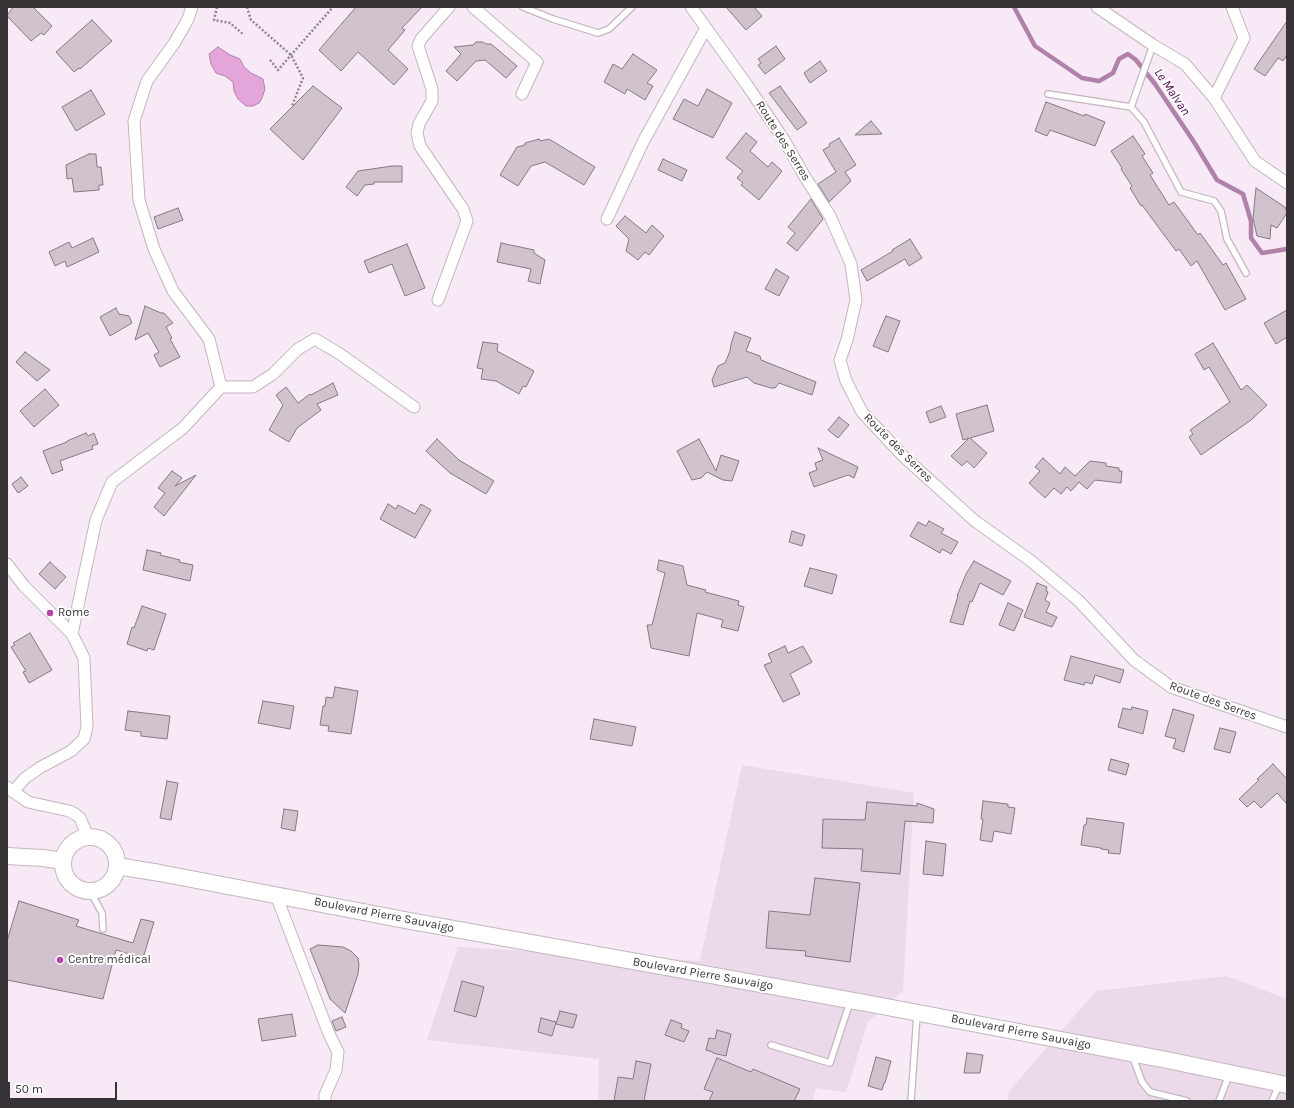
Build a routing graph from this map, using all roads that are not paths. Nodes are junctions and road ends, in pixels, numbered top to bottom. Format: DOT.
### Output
graph roads {
  1 [pos="192,7"];
  2 [pos="449,7"];
  3 [pos="472,7"];
  4 [pos="523,7"];
  5 [pos="632,7"];
  6 [pos="691,7"];
  7 [pos="1097,7"];
  8 [pos="1232,7"];
  9 [pos="706,28"];
  10 [pos="1153,45"];
  11 [pos="522,94"];
  12 [pos="1048,94"];
  13 [pos="1214,98"];
  14 [pos="1131,107"];
  15 [pos="1287,183"];
  16 [pos="607,219"];
  17 [pos="1246,273"];
  18 [pos="438,300"];
  19 [pos="221,387"];
  20 [pos="414,407"];
  21 [pos="7,564"];
  22 [pos="72,634"];
  23 [pos="1287,727"];
  24 [pos="10,790"];
  25 [pos="88,837"];
  26 [pos="7,856"];
  27 [pos="63,861"];
  28 [pos="118,866"];
  29 [pos="90,891"];
  30 [pos="276,895"];
  31 [pos="103,929"];
  32 [pos="851,1000"];
  33 [pos="917,1013"];
  34 [pos="771,1045"];
  35 [pos="1131,1053"];
  36 [pos="1230,1073"];
  37 [pos="1283,1084"];
  38 [pos="325,1101"];
  39 [pos="911,1101"];
  40 [pos="1187,1101"];
  41 [pos="1219,1101"];
  42 [pos="1272,1101"];
  1 -- 19 [label="street"];
  2 -- 18 [label="street"];
  3 -- 11 [label="street"];
  4 -- 5 [label="lane"];
  6 -- 9 [label="street, Route des Serres"];
  7 -- 10 [label="street"];
  8 -- 13 [label="street"];
  9 -- 16 [label="street"];
  9 -- 23 [label="street, Route des Serres"];
  10 -- 13 [label="street"];
  10 -- 14 [label="lane"];
  12 -- 14 [label="lane"];
  13 -- 15 [label="street"];
  14 -- 17 [label="lane"];
  19 -- 20 [label="street"];
  19 -- 22 [label="street"];
  21 -- 22 [label="street"];
  22 -- 24 [label="street"];
  24 -- 25 [label="street"];
  25 -- 27 [label="main road"];
  25 -- 28 [label="main road"];
  26 -- 27 [label="main road"];
  27 -- 29 [label="main road"];
  28 -- 29 [label="main road"];
  28 -- 30 [label="main road, Boulevard Pierre Sauvaigo"];
  29 -- 31 [label="lane"];
  30 -- 32 [label="main road, Boulevard Pierre Sauvaigo"];
  30 -- 38 [label="street"];
  32 -- 33 [label="main road, Boulevard Pierre Sauvaigo"];
  32 -- 34 [label="lane"];
  33 -- 35 [label="main road, Boulevard Pierre Sauvaigo"];
  33 -- 39 [label="lane"];
  35 -- 36 [label="main road, Boulevard Pierre Sauvaigo"];
  35 -- 40 [label="lane"];
  36 -- 37 [label="main road, Boulevard Pierre Sauvaigo"];
  36 -- 41 [label="lane"];
  37 -- 42 [label="lane"];
}
